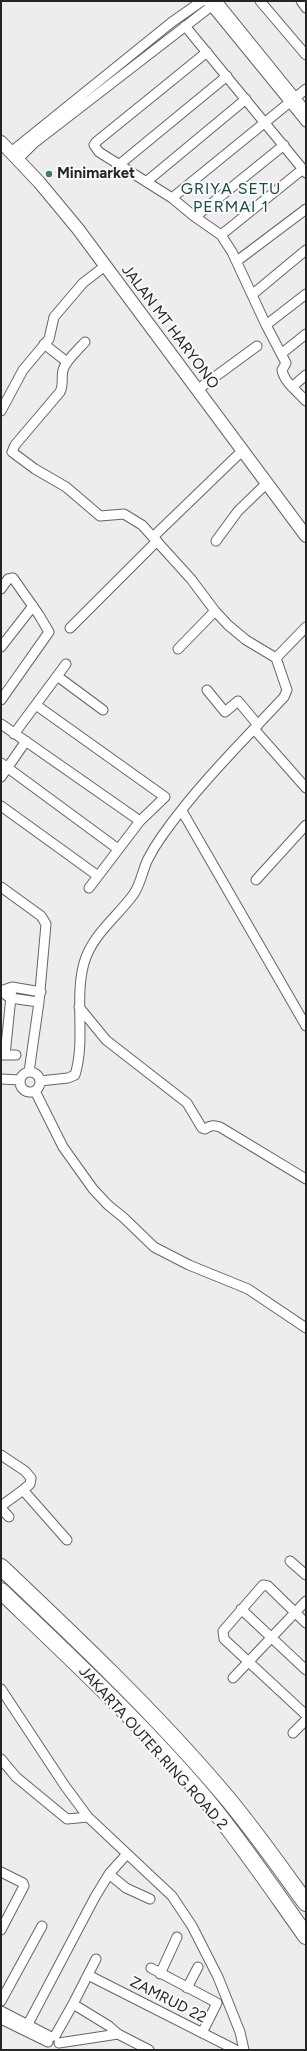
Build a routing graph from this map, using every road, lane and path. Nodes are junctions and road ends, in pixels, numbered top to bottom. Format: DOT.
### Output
graph roads {
  1 [pos="202,1"];
  2 [pos="260,1"];
  3 [pos="301,1"];
  4 [pos="214,2"];
  5 [pos="306,8"];
  6 [pos="185,26"];
  7 [pos="207,52"];
  8 [pos="306,55"];
  9 [pos="226,76"];
  10 [pos="306,89"];
  11 [pos="246,99"];
  12 [pos="292,100"];
  13 [pos="306,111"];
  14 [pos="266,121"];
  15 [pos="306,122"];
  16 [pos="1,142"];
  17 [pos="284,145"];
  18 [pos="15,155"];
  19 [pos="120,164"];
  20 [pos="304,170"];
  21 [pos="146,182"];
  22 [pos="172,198"];
  23 [pos="306,209"];
  24 [pos="194,218"];
  25 [pos="221,235"];
  26 [pos="306,250"];
  27 [pos="237,262"];
  28 [pos="105,266"];
  29 [pos="253,294"];
  30 [pos="306,294"];
  31 [pos="266,325"];
  32 [pos="306,334"];
  33 [pos="85,342"];
  34 [pos="44,344"];
  35 [pos="257,346"];
  36 [pos="281,354"];
  37 [pos="67,362"];
  38 [pos="306,375"];
  39 [pos="292,387"];
  40 [pos="197,390"];
  41 [pos="306,401"];
  42 [pos="1,411"];
  43 [pos="242,451"];
  44 [pos="266,484"];
  45 [pos="306,536"];
  46 [pos="155,539"];
  47 [pos="216,541"];
  48 [pos="1,589"];
  49 [pos="33,606"];
  50 [pos="215,611"];
  51 [pos="306,627"];
  52 [pos="70,628"];
  53 [pos="1,647"];
  54 [pos="178,649"];
  55 [pos="276,658"];
  56 [pos="66,664"];
  57 [pos="57,676"];
  58 [pos="207,690"];
  59 [pos="1,700"];
  60 [pos="36,705"];
  61 [pos="103,710"];
  62 [pos="1,724"];
  63 [pos="256,727"];
  64 [pos="14,734"];
  65 [pos="26,741"];
  66 [pos="4,766"];
  67 [pos="1,777"];
  68 [pos="306,788"];
  69 [pos="1,806"];
  70 [pos="182,810"];
  71 [pos="140,821"];
  72 [pos="306,825"];
  73 [pos="118,849"];
  74 [pos="98,876"];
  75 [pos="256,880"];
  76 [pos="1,887"];
  77 [pos="89,888"];
  78 [pos="12,988"];
  79 [pos="1,991"];
  80 [pos="41,992"];
  81 [pos="10,998"];
  82 [pos="39,1002"];
  83 [pos="79,1007"];
  84 [pos="306,1026"];
  85 [pos="3,1055"];
  86 [pos="16,1055"];
  87 [pos="30,1072"];
  88 [pos="1,1079"];
  89 [pos="20,1080"];
  90 [pos="40,1081"];
  91 [pos="35,1091"];
  92 [pos="306,1179"];
  93 [pos="306,1328"];
  94 [pos="1,1455"];
  95 [pos="23,1490"];
  96 [pos="1,1507"];
  97 [pos="9,1517"];
  98 [pos="67,1540"];
  99 [pos="290,1561"];
  100 [pos="1,1567"];
  101 [pos="306,1575"];
  102 [pos="1,1591"];
  103 [pos="306,1601"];
  104 [pos="241,1609"];
  105 [pos="296,1613"];
  106 [pos="306,1623"];
  107 [pos="272,1637"];
  108 [pos="248,1662"];
  109 [pos="306,1670"];
  110 [pos="233,1678"];
  111 [pos="1,1689"];
  112 [pos="306,1715"];
  113 [pos="306,1720"];
  114 [pos="293,1733"];
  115 [pos="1,1759"];
  116 [pos="88,1817"];
  117 [pos="126,1855"];
  118 [pos="1,1872"];
  119 [pos="109,1874"];
  120 [pos="150,1899"];
  121 [pos="306,1903"];
  122 [pos="42,1926"];
  123 [pos="1,1930"];
  124 [pos="306,1936"];
  125 [pos="177,1937"];
  126 [pos="96,1959"];
  127 [pos="198,1967"];
  128 [pos="151,1968"];
  129 [pos="160,1974"];
  130 [pos="88,1975"];
  131 [pos="187,1988"];
  132 [pos="1,2001"];
  133 [pos="73,2004"];
  134 [pos="1,2011"];
  135 [pos="1,2019"];
  136 [pos="28,2024"];
  137 [pos="202,2033"];
  138 [pos="118,2034"];
  139 [pos="54,2040"];
  140 [pos="149,2050"];
  141 [pos="236,2050"];
  142 [pos="244,2050"];
  1 -- 18 [label="street"];
  2 -- 8 [label="street"];
  3 -- 5 [label="street"];
  4 -- 6 [label="street"];
  4 -- 12 [label="street"];
  6 -- 7 [label="street"];
  6 -- 18 [label="street"];
  7 -- 9 [label="street"];
  7 -- 19 [label="street"];
  9 -- 11 [label="street"];
  9 -- 19 [label="street"];
  10 -- 12 [label="street"];
  11 -- 14 [label="street"];
  11 -- 21 [label="street"];
  12 -- 13 [label="street"];
  12 -- 14 [label="street"];
  12 -- 15 [label="street"];
  14 -- 17 [label="street"];
  14 -- 22 [label="street"];
  16 -- 18 [label="main road, JALAN MT HARYONO"];
  17 -- 20 [label="street"];
  17 -- 24 [label="street"];
  18 -- 28 [label="main road, JALAN MT HARYONO"];
  19 -- 21 [label="street"];
  20 -- 25 [label="street"];
  21 -- 22 [label="street"];
  22 -- 24 [label="street"];
  23 -- 27 [label="street"];
  24 -- 25 [label="street"];
  25 -- 27 [label="street"];
  26 -- 29 [label="street"];
  27 -- 29 [label="street"];
  28 -- 34 [label="street"];
  28 -- 40 [label="main road, JALAN MT HARYONO"];
  29 -- 31 [label="street"];
  30 -- 31 [label="street"];
  31 -- 36 [label="street"];
  32 -- 36 [label="street"];
  33 -- 37 [label="street"];
  34 -- 37 [label="street"];
  34 -- 42 [label="street"];
  35 -- 40 [label="street"];
  36 -- 39 [label="street"];
  37 -- 46 [label="street"];
  38 -- 39 [label="street"];
  39 -- 41 [label="street"];
  40 -- 43 [label="main road, JALAN MT HARYONO"];
  43 -- 44 [label="main road, JALAN MT HARYONO"];
  43 -- 46 [label="street"];
  44 -- 45 [label="main road, JALAN MT HARYONO"];
  44 -- 47 [label="street"];
  46 -- 50 [label="street"];
  46 -- 52 [label="street"];
  48 -- 49 [label="street"];
  49 -- 53 [label="street"];
  49 -- 59 [label="street"];
  50 -- 54 [label="street"];
  50 -- 55 [label="street"];
  51 -- 55 [label="street"];
  55 -- 63 [label="street"];
  56 -- 57 [label="street"];
  57 -- 60 [label="street"];
  57 -- 61 [label="street"];
  58 -- 63 [label="street"];
  60 -- 64 [label="street"];
  60 -- 71 [label="street"];
  62 -- 64 [label="street"];
  63 -- 68 [label="street"];
  63 -- 70 [label="street"];
  64 -- 65 [label="street"];
  65 -- 66 [label="street"];
  65 -- 71 [label="street"];
  66 -- 67 [label="street"];
  66 -- 73 [label="street"];
  69 -- 74 [label="street"];
  70 -- 83 [label="street"];
  70 -- 84 [label="street"];
  71 -- 73 [label="street"];
  72 -- 75 [label="street"];
  73 -- 74 [label="street"];
  74 -- 77 [label="street"];
  76 -- 80 [label="street"];
  78 -- 79 [label="street"];
  78 -- 80 [label="street"];
  78 -- 81 [label="street"];
  79 -- 81 [label="street"];
  80 -- 82 [label="street"];
  81 -- 82 [label="street"];
  81 -- 85 [label="street"];
  82 -- 87 [label="street"];
  83 -- 90 [label="street"];
  83 -- 92 [label="street"];
  85 -- 86 [label="street"];
  87 -- 89 [label="street"];
  87 -- 90 [label="street"];
  88 -- 89 [label="street"];
  89 -- 91 [label="street"];
  90 -- 91 [label="street"];
  91 -- 93 [label="street"];
  94 -- 95 [label="street"];
  95 -- 96 [label="street"];
  95 -- 98 [label="street"];
  96 -- 97 [label="street"];
  99 -- 101 [label="street"];
  100 -- 121 [label="highway, JAKARTA OUTER RING ROAD 2"];
  102 -- 124 [label="highway, JAKARTA OUTER RING ROAD 2"];
  103 -- 105 [label="street"];
  104 -- 105 [label="street"];
  104 -- 107 [label="street"];
  104 -- 108 [label="street"];
  105 -- 106 [label="street"];
  105 -- 107 [label="street"];
  107 -- 108 [label="street"];
  107 -- 109 [label="street"];
  108 -- 110 [label="street"];
  108 -- 112 [label="street"];
  111 -- 116 [label="street"];
  113 -- 114 [label="street"];
  115 -- 116 [label="street"];
  116 -- 117 [label="street"];
  117 -- 119 [label="street"];
  117 -- 142 [label="street"];
  118 -- 123 [label="street"];
  119 -- 120 [label="street"];
  119 -- 136 [label="street"];
  122 -- 132 [label="street"];
  125 -- 129 [label="street"];
  126 -- 130 [label="street"];
  127 -- 131 [label="street"];
  128 -- 129 [label="street"];
  129 -- 131 [label="street"];
  130 -- 133 [label="street"];
  130 -- 137 [label="street, ZAMRUD 22"];
  131 -- 137 [label="street"];
  133 -- 138 [label="street"];
  133 -- 139 [label="street"];
  134 -- 136 [label="street"];
  135 -- 139 [label="street"];
  136 -- 139 [label="street"];
  137 -- 141 [label="street, ZAMRUD 22"];
  138 -- 139 [label="street"];
  138 -- 140 [label="street"];
}
